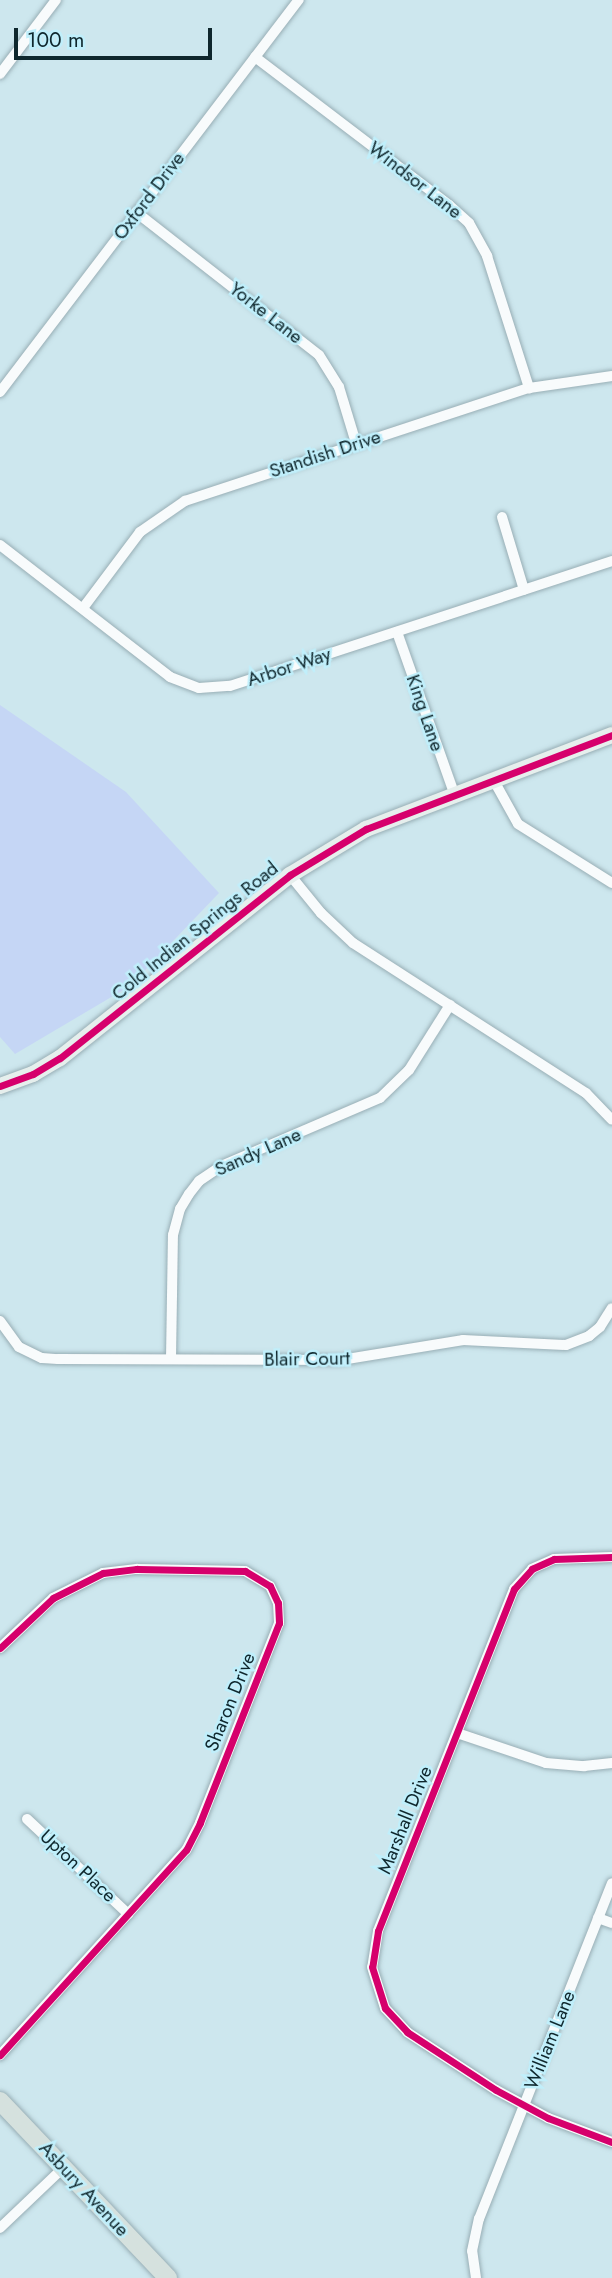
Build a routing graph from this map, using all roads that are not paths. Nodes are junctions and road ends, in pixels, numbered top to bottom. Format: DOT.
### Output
graph roads {
  1 [pos="56,0"];
  2 [pos="299,0"];
  3 [pos="0,54"];
  4 [pos="256,57"];
  5 [pos="11,60"];
  6 [pos="0,74"];
  7 [pos="136,212"];
  8 [pos="612,376"];
  9 [pos="529,388"];
  10 [pos="0,392"];
  11 [pos="356,443"];
  12 [pos="502,516"];
  13 [pos="0,545"];
  14 [pos="612,561"];
  15 [pos="524,590"];
  16 [pos="83,608"];
  17 [pos="397,632"];
  18 [pos="612,735"];
  19 [pos="493,779"];
  20 [pos="454,793"];
  21 [pos="290,875"];
  22 [pos="612,883"];
  23 [pos="450,1005"];
  24 [pos="0,1086"];
  25 [pos="612,1120"];
  26 [pos="612,1308"];
  27 [pos="0,1321"];
  28 [pos="171,1359"];
  29 [pos="612,1557"];
  30 [pos="0,1648"];
  31 [pos="457,1733"];
  32 [pos="612,1763"];
  33 [pos="27,1819"];
  34 [pos="612,1884"];
  35 [pos="128,1914"];
  36 [pos="598,1918"];
  37 [pos="612,1923"];
  38 [pos="0,2055"];
  39 [pos="0,2101"];
  40 [pos="524,2105"];
  41 [pos="612,2142"];
  42 [pos="63,2168"];
  43 [pos="0,2228"];
  44 [pos="168,2278"];
  45 [pos="475,2278"];
  1 -- 5 [label="street"];
  2 -- 4 [label="street, Oxford Drive"];
  3 -- 5 [label="street"];
  4 -- 7 [label="street, Oxford Drive"];
  4 -- 9 [label="street, Windsor Lane"];
  5 -- 6 [label="street"];
  7 -- 10 [label="street, Oxford Drive"];
  7 -- 11 [label="street, Yorke Lane"];
  8 -- 9 [label="street, Standish Drive"];
  9 -- 11 [label="street, Standish Drive"];
  11 -- 16 [label="street, Standish Drive"];
  12 -- 15 [label="street"];
  13 -- 16 [label="street, Arbor Way"];
  14 -- 15 [label="street, Arbor Way"];
  15 -- 17 [label="street, Arbor Way"];
  16 -- 17 [label="street, Arbor Way"];
  17 -- 20 [label="street, King Lane"];
  18 -- 19 [label="street, Cold Indian Springs Road"];
  19 -- 20 [label="street, Cold Indian Springs Road"];
  19 -- 22 [label="street"];
  20 -- 21 [label="street, Cold Indian Springs Road"];
  21 -- 23 [label="street"];
  21 -- 24 [label="street, Cold Indian Springs Road"];
  23 -- 25 [label="street"];
  23 -- 28 [label="street, Sandy Lane"];
  26 -- 28 [label="street, Blair Court"];
  27 -- 28 [label="street, Blair Court"];
  29 -- 31 [label="street, Marshall Drive"];
  30 -- 35 [label="street, Sharon Drive"];
  31 -- 32 [label="street"];
  31 -- 40 [label="street, Marshall Drive"];
  33 -- 35 [label="street, Upton Place"];
  34 -- 36 [label="street, William Lane"];
  35 -- 38 [label="street, Sharon Drive"];
  36 -- 37 [label="street"];
  36 -- 40 [label="street, William Lane"];
  39 -- 42 [label="main road, Asbury Avenue"];
  40 -- 41 [label="street, Marshall Drive"];
  40 -- 45 [label="street, William Lane"];
  42 -- 43 [label="street"];
  42 -- 44 [label="main road, Asbury Avenue"];
}
